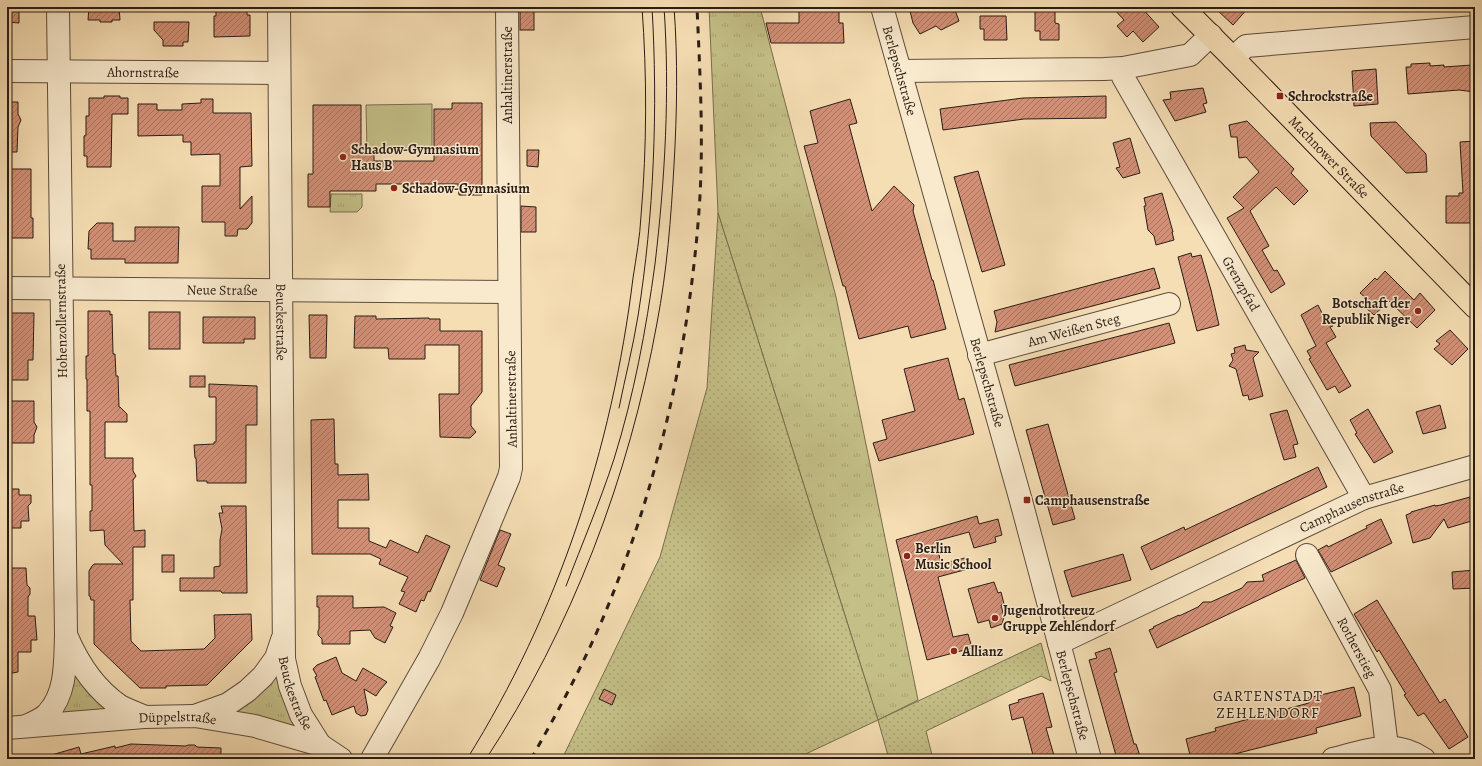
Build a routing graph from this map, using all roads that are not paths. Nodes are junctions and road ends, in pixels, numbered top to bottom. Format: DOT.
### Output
graph roads {
  1 [pos="58,7"];
  2 [pos="279,7"];
  3 [pos="507,7"];
  4 [pos="882,7"];
  5 [pos="1182,7"];
  6 [pos="1475,27"];
  7 [pos="1211,35"];
  8 [pos="1233,58"];
  9 [pos="1123,68"];
  10 [pos="7,71"];
  11 [pos="59,71"];
  12 [pos="900,71"];
  13 [pos="279,73"];
  14 [pos="7,288"];
  15 [pos="60,288"];
  16 [pos="282,290"];
  17 [pos="509,292"];
  18 [pos="1169,304"];
  19 [pos="1475,307"];
  20 [pos="979,355"];
  21 [pos="1475,466"];
  22 [pos="1364,498"];
  23 [pos="1307,555"];
  24 [pos="66,635"];
  25 [pos="284,637"];
  26 [pos="1059,643"];
  27 [pos="195,716"];
  28 [pos="144,717"];
  29 [pos="17,727"];
  30 [pos="320,745"];
  31 [pos="1387,747"];
  32 [pos="341,759"];
  33 [pos="372,759"];
  34 [pos="1090,759"];
  35 [pos="1332,759"];
  36 [pos="1424,759"];
  1 -- 11 [label="street, Hohenzollernstraße"];
  2 -- 13 [label="street, Beuckestraße"];
  3 -- 17 [label="street, Anhaltinerstraße"];
  4 -- 12 [label="street, Berlepschstraße"];
  5 -- 7 [label="main road, Machnower Straße"];
  6 -- 8 [label="street"];
  7 -- 8 [label="main road, Machnower Straße"];
  7 -- 9 [label="street"];
  8 -- 19 [label="main road, Machnower Straße"];
  9 -- 12 [label="street"];
  9 -- 22 [label="street, Grenzpfad"];
  10 -- 11 [label="street, Ahornstraße"];
  11 -- 13 [label="street, Ahornstraße"];
  11 -- 15 [label="street, Hohenzollernstraße"];
  12 -- 20 [label="street, Berlepschstraße"];
  13 -- 16 [label="street, Beuckestraße"];
  14 -- 15 [label="street, Neue Straße"];
  15 -- 16 [label="street, Neue Straße"];
  15 -- 24 [label="street, Hohenzollernstraße"];
  16 -- 17 [label="street, Neue Straße"];
  16 -- 25 [label="street, Beuckestraße"];
  17 -- 33 [label="street, Anhaltinerstraße"];
  18 -- 20 [label="street, Am Weißen Steg"];
  20 -- 26 [label="street, Berlepschstraße"];
  21 -- 22 [label="street, Camphausenstraße"];
  22 -- 26 [label="street, Camphausenstraße"];
  23 -- 31 [label="street, Rotherstieg"];
  24 -- 28 [label="street, Hohenzollernstraße"];
  24 -- 29 [label="street, Hohenzollernstraße"];
  25 -- 27 [label="street, Beuckestraße"];
  25 -- 30 [label="street, Beuckestraße"];
  26 -- 34 [label="street, Berlepschstraße"];
  27 -- 28 [label="street, Düppelstraße"];
  27 -- 30 [label="street, Düppelstraße"];
  28 -- 29 [label="street, Düppelstraße"];
  30 -- 32 [label="street, Düppelstraße"];
  31 -- 35 [label="street"];
  31 -- 36 [label="street"];
}
